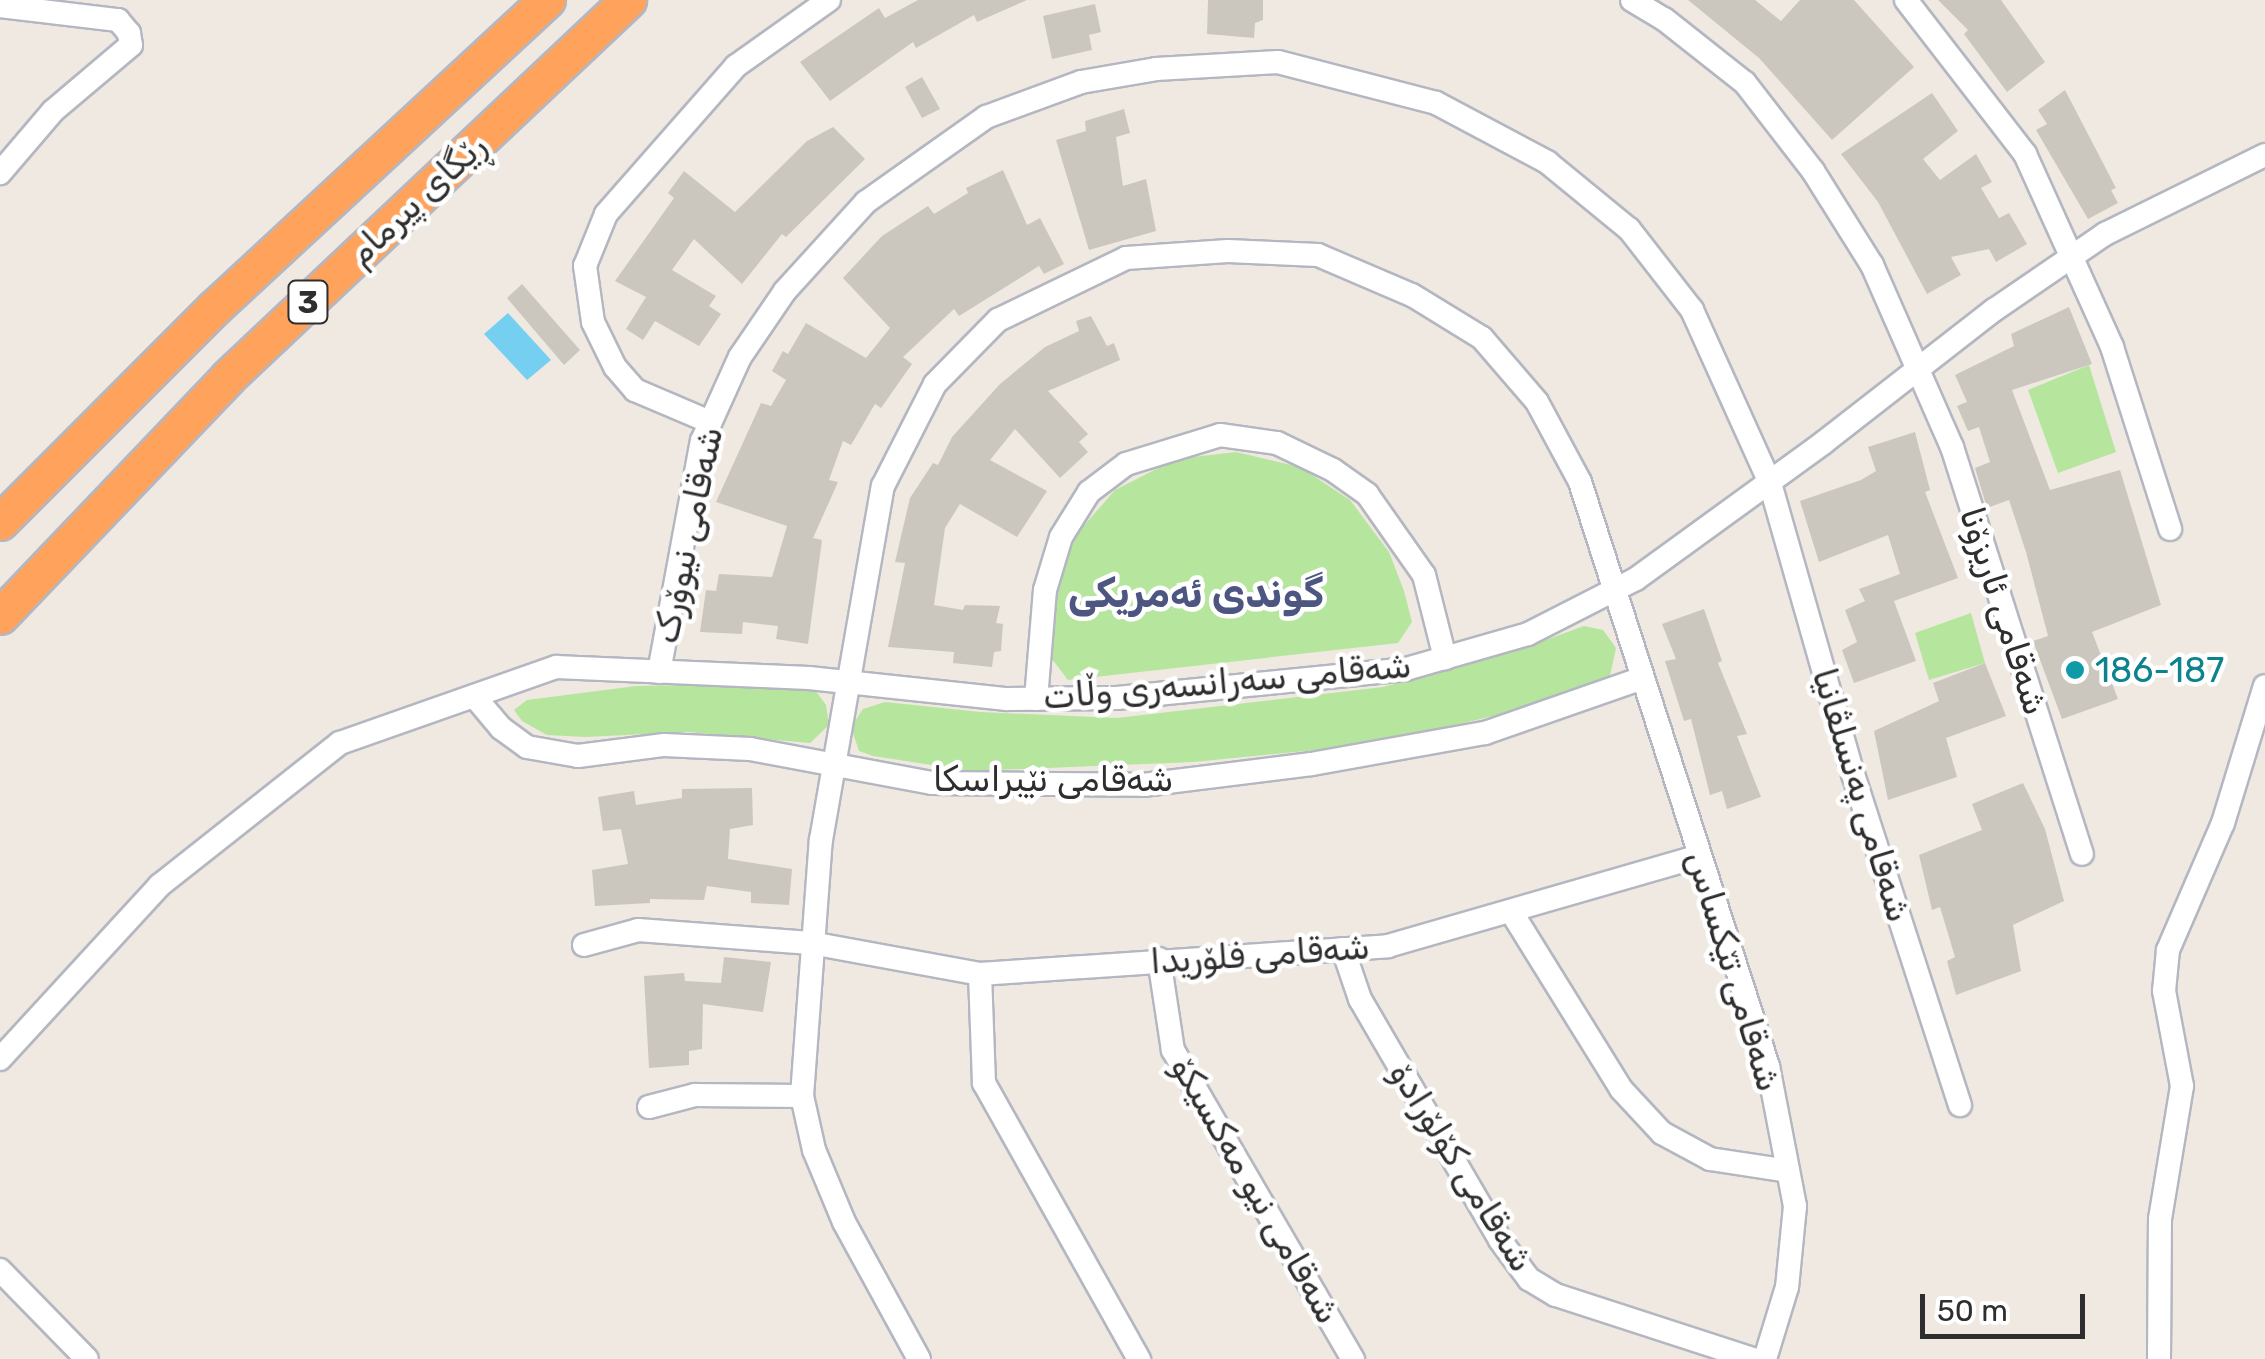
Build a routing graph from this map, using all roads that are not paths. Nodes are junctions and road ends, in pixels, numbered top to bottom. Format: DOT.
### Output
graph roads {
  1 [pos="628,0"];
  2 [pos="829,0"];
  3 [pos="1632,0"];
  4 [pos="1906,0"];
  5 [pos="546,1"];
  6 [pos="0,6"];
  7 [pos="2265,155"];
  8 [pos="0,173"];
  9 [pos="2073,256"];
  10 [pos="1919,370"];
  11 [pos="710,422"];
  12 [pos="1770,482"];
  13 [pos="0,522"];
  14 [pos="2170,529"];
  15 [pos="1616,589"];
  16 [pos="0,616"];
  17 [pos="1445,658"];
  18 [pos="658,672"];
  19 [pos="1643,678"];
  20 [pos="846,682"];
  21 [pos="2265,686"];
  22 [pos="474,696"];
  23 [pos="1036,698"];
  24 [pos="2257,742"];
  25 [pos="833,764"];
  26 [pos="2082,854"];
  27 [pos="1700,856"];
  28 [pos="1512,912"];
  29 [pos="811,942"];
  30 [pos="584,945"];
  31 [pos="1343,948"];
  32 [pos="1159,959"];
  33 [pos="980,974"];
  34 [pos="0,1059"];
  35 [pos="802,1096"];
  36 [pos="1960,1105"];
  37 [pos="649,1107"];
  38 [pos="1788,1170"];
  39 [pos="0,1270"];
  40 [pos="86,1359"];
  41 [pos="919,1359"];
  42 [pos="1139,1359"];
  43 [pos="1353,1359"];
  44 [pos="1754,1359"];
  45 [pos="1766,1359"];
  46 [pos="2159,1359"];
  1 -- 16 [label="highway, ڕێگای پیرمام / 3"];
  2 -- 11 [label="street"];
  3 -- 10 [label="street, شەقامی ئاریزۆنا"];
  4 -- 9 [label="street"];
  5 -- 13 [label="highway, ڕێگای پیرمام / 3"];
  6 -- 8 [label="street"];
  7 -- 9 [label="street, شەقامی سەرانسەری وڵات"];
  9 -- 10 [label="street, شەقامی سەرانسەری وڵات"];
  9 -- 14 [label="street"];
  10 -- 12 [label="street, شەقامی سەرانسەری وڵات"];
  10 -- 26 [label="street, شەقامی ئاریزۆنا"];
  11 -- 12 [label="street, شەقامی نیوۆرک"];
  11 -- 18 [label="street, شەقامی نیوۆرک"];
  12 -- 15 [label="street, شەقامی سەرانسەری وڵات"];
  12 -- 36 [label="street, شەقامی پەنسلڤانیا"];
  15 -- 17 [label="street, شەقامی سەرانسەری وڵات"];
  15 -- 19 [label="street, شەقامی تێکساس"];
  15 -- 20 [label="street, شەقامی تێکساس"];
  17 -- 23 [label="street, شەقامی سەرانسەری وڵات"];
  17 -- 23 [label="street"];
  18 -- 20 [label="street, شەقامی سەرانسەری وڵات"];
  18 -- 22 [label="street, شەقامی سەرانسەری وڵات"];
  19 -- 25 [label="street, شەقامی نێبراسکا"];
  19 -- 27 [label="street, شەقامی تێکساس"];
  20 -- 23 [label="street, شەقامی سەرانسەری وڵات"];
  20 -- 25 [label="street"];
  21 -- 24 [label="street"];
  22 -- 25 [label="street, شەقامی نێبراسکا"];
  22 -- 34 [label="street, شەقامی سەرانسەری وڵات"];
  24 -- 46 [label="street"];
  25 -- 29 [label="street"];
  27 -- 28 [label="street, شەقامی فلۆریدا"];
  27 -- 38 [label="street, شەقامی تێکساس"];
  28 -- 31 [label="street, شەقامی فلۆریدا"];
  28 -- 38 [label="street"];
  29 -- 30 [label="street, شەقامی فلۆریدا"];
  29 -- 33 [label="street, شەقامی فلۆریدا"];
  29 -- 35 [label="street"];
  31 -- 32 [label="street, شەقامی فلۆریدا"];
  31 -- 44 [label="street, شەقامی کۆلۆرادۆ"];
  32 -- 33 [label="street, شەقامی فلۆریدا"];
  32 -- 43 [label="street, شەقامی نیو مەکسیکۆ"];
  33 -- 42 [label="street"];
  35 -- 37 [label="street"];
  35 -- 41 [label="street"];
  38 -- 45 [label="street, شەقامی تێکساس"];
  39 -- 40 [label="street"];
}
